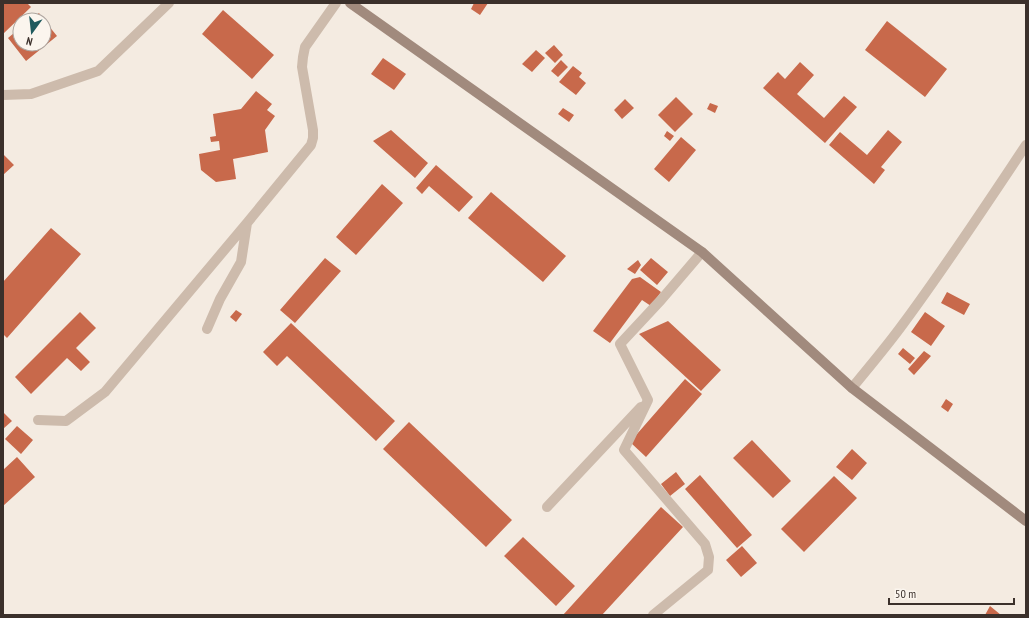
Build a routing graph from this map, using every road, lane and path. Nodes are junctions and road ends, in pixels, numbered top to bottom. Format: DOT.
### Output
graph roads {
  1 [pos="169,3"];
  2 [pos="336,3"];
  3 [pos="350,3"];
  4 [pos="3,95"];
  5 [pos="1026,145"];
  6 [pos="247,223"];
  7 [pos="702,252"];
  8 [pos="207,329"];
  9 [pos="852,388"];
  10 [pos="648,400"];
  11 [pos="38,420"];
  12 [pos="547,507"];
  13 [pos="1026,521"];
  14 [pos="653,615"];
  1 -- 4 [label="street"];
  2 -- 6 [label="street"];
  3 -- 7 [label="main road"];
  5 -- 9 [label="street"];
  6 -- 8 [label="street"];
  6 -- 11 [label="street"];
  7 -- 9 [label="main road"];
  7 -- 10 [label="street"];
  9 -- 13 [label="main road"];
  10 -- 12 [label="street"];
  10 -- 14 [label="street"];
}
